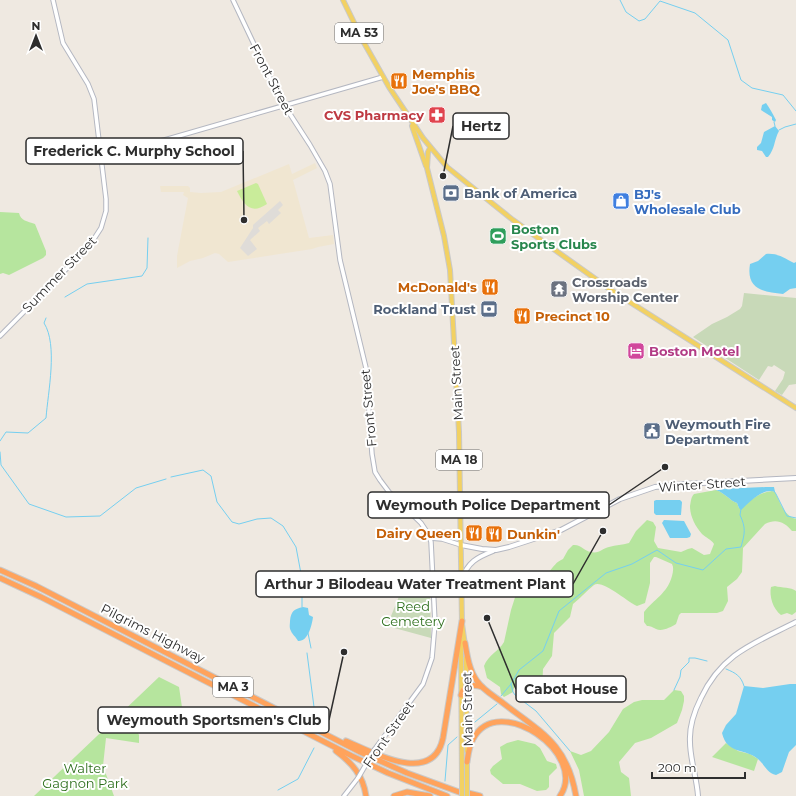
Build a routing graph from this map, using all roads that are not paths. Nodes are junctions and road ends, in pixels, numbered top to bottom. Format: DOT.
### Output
graph roads {
  1 [pos="53,0"];
  2 [pos="233,0"];
  3 [pos="343,0"];
  4 [pos="383,76"];
  5 [pos="283,105"];
  6 [pos="409,118"];
  7 [pos="429,147"];
  8 [pos="101,157"];
  9 [pos="423,158"];
  10 [pos="427,168"];
  11 [pos="0,336"];
  12 [pos="796,408"];
  13 [pos="796,478"];
  14 [pos="430,538"];
  15 [pos="461,545"];
  16 [pos="496,550"];
  17 [pos="0,570"];
  18 [pos="0,578"];
  19 [pos="462,581"];
  20 [pos="462,621"];
  21 [pos="796,622"];
  22 [pos="465,643"];
  23 [pos="467,687"];
  24 [pos="486,690"];
  25 [pos="461,695"];
  26 [pos="310,726"];
  27 [pos="306,733"];
  28 [pos="467,762"];
  29 [pos="433,783"];
  30 [pos="464,785"];
  31 [pos="344,796"];
  32 [pos="366,796"];
  33 [pos="394,796"];
  34 [pos="430,796"];
  35 [pos="447,796"];
  36 [pos="462,796"];
  37 [pos="467,796"];
  38 [pos="470,796"];
  39 [pos="480,796"];
  40 [pos="560,796"];
  41 [pos="576,796"];
  42 [pos="698,796"];
  1 -- 8 [label="street, Summer Street"];
  2 -- 5 [label="street, Front Street"];
  3 -- 4 [label="main road, MA 53"];
  4 -- 5 [label="street"];
  4 -- 6 [label="main road, MA 53"];
  5 -- 8 [label="street"];
  5 -- 14 [label="street, Front Street"];
  6 -- 7 [label="main road, MA 53"];
  6 -- 9 [label="main road"];
  7 -- 9 [label="main road"];
  7 -- 10 [label="main road, Main Street / MA 18"];
  7 -- 12 [label="main road, MA 53"];
  8 -- 11 [label="street, Summer Street"];
  9 -- 10 [label="main road, MA 18"];
  10 -- 15 [label="main road, Main Street / MA 18"];
  13 -- 16 [label="main road, Winter Street"];
  14 -- 15 [label="street, Winter Street"];
  14 -- 31 [label="street, Front Street, bridge"];
  15 -- 16 [label="main road, Winter Street"];
  15 -- 19 [label="main road, Main Street / MA 18"];
  16 -- 19 [label="main road"];
  17 -- 26 [label="highway, Pilgrims Highway / MA 3"];
  18 -- 27 [label="highway, Pilgrims Highway / MA 3"];
  19 -- 20 [label="main road, Main Street / MA 18"];
  20 -- 22 [label="main road, Main Street / MA 18"];
  20 -- 25 [label="main road, Main Street / MA 18"];
  20 -- 26 [label="highway"];
  21 -- 42 [label="main road"];
  22 -- 23 [label="main road, Main Street / MA 18"];
  22 -- 24 [label="highway"];
  23 -- 24 [label="highway"];
  23 -- 25 [label="highway"];
  23 -- 28 [label="main road, Main Street / MA 18"];
  24 -- 41 [label="highway"];
  25 -- 30 [label="main road, Main Street / MA 18"];
  26 -- 29 [label="highway, Pilgrims Highway / MA 3"];
  27 -- 32 [label="highway"];
  27 -- 35 [label="highway, MA 3"];
  28 -- 30 [label="main road, Main Street / MA 18"];
  28 -- 40 [label="highway"];
  29 -- 38 [label="highway, Pilgrims Highway / MA 3"];
  29 -- 39 [label="highway"];
  30 -- 36 [label="main road, Main Street / MA 18, bridge"];
  30 -- 37 [label="main road, Main Street / MA 18, bridge"];
  33 -- 34 [label="highway"];
}
